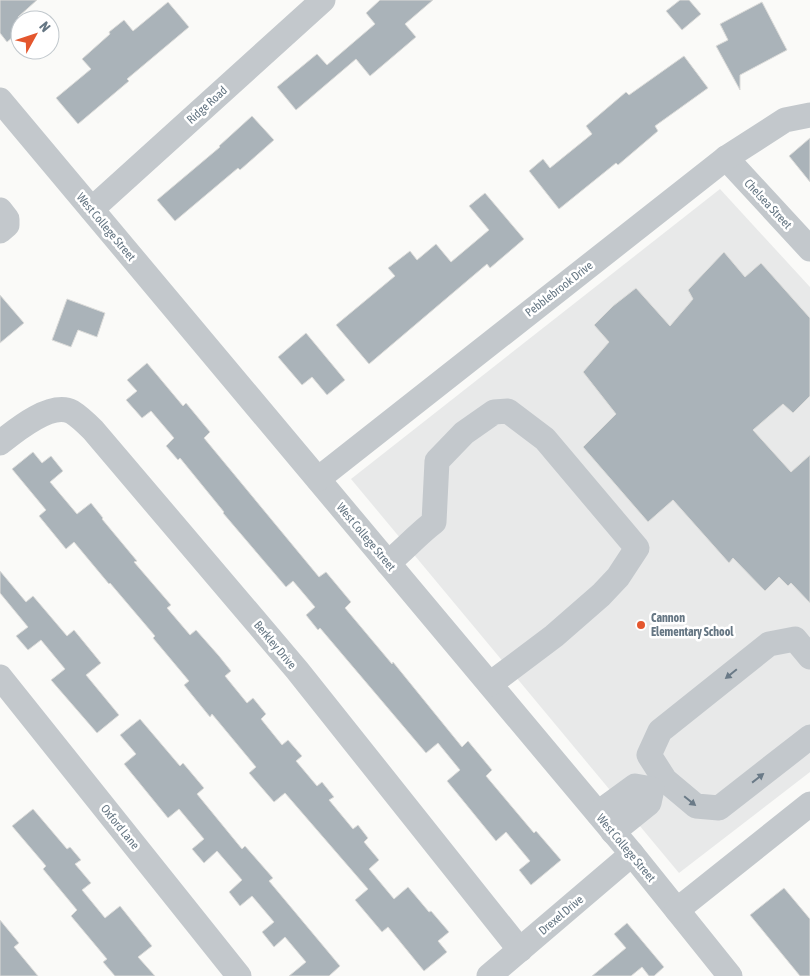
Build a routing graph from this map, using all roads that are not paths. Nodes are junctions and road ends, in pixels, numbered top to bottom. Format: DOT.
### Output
graph roads {
  1 [pos="323,0"];
  2 [pos="0,100"];
  3 [pos="810,116"];
  4 [pos="726,158"];
  5 [pos="92,209"];
  6 [pos="0,210"];
  7 [pos="0,231"];
  8 [pos="810,249"];
  9 [pos="0,443"];
  10 [pos="318,479"];
  11 [pos="388,563"];
  12 [pos="810,658"];
  13 [pos="0,677"];
  14 [pos="490,684"];
  15 [pos="810,737"];
  16 [pos="658,784"];
  17 [pos="810,804"];
  18 [pos="598,813"];
  19 [pos="613,832"];
  20 [pos="632,854"];
  21 [pos="677,910"];
  22 [pos="520,950"];
  23 [pos="239,976"];
  24 [pos="489,976"];
  25 [pos="730,976"];
  1 -- 5 [label="street, Ridge Road"];
  2 -- 5 [label="street, West College Street"];
  3 -- 4 [label="street, Pebblebrook Drive"];
  4 -- 8 [label="street, Chelsea Street"];
  4 -- 10 [label="street, Pebblebrook Drive"];
  5 -- 10 [label="street, West College Street"];
  6 -- 7 [label="street"];
  9 -- 22 [label="street, Berkley Drive"];
  10 -- 11 [label="street, West College Street"];
  11 -- 14 [label="street, West College Street"];
  11 -- 14 [label="street"];
  12 -- 16 [label="street, one-way"];
  13 -- 23 [label="street, Oxford Lane"];
  14 -- 18 [label="street, West College Street"];
  16 -- 15 [label="street, one-way"];
  16 -- 18 [label="street"];
  16 -- 19 [label="street"];
  17 -- 21 [label="street"];
  18 -- 19 [label="street, West College Street"];
  19 -- 20 [label="street, West College Street"];
  20 -- 21 [label="street, West College Street"];
  20 -- 22 [label="street, Drexel Drive"];
  21 -- 25 [label="street, West College Street"];
  22 -- 24 [label="street, Drexel Drive"];
}
